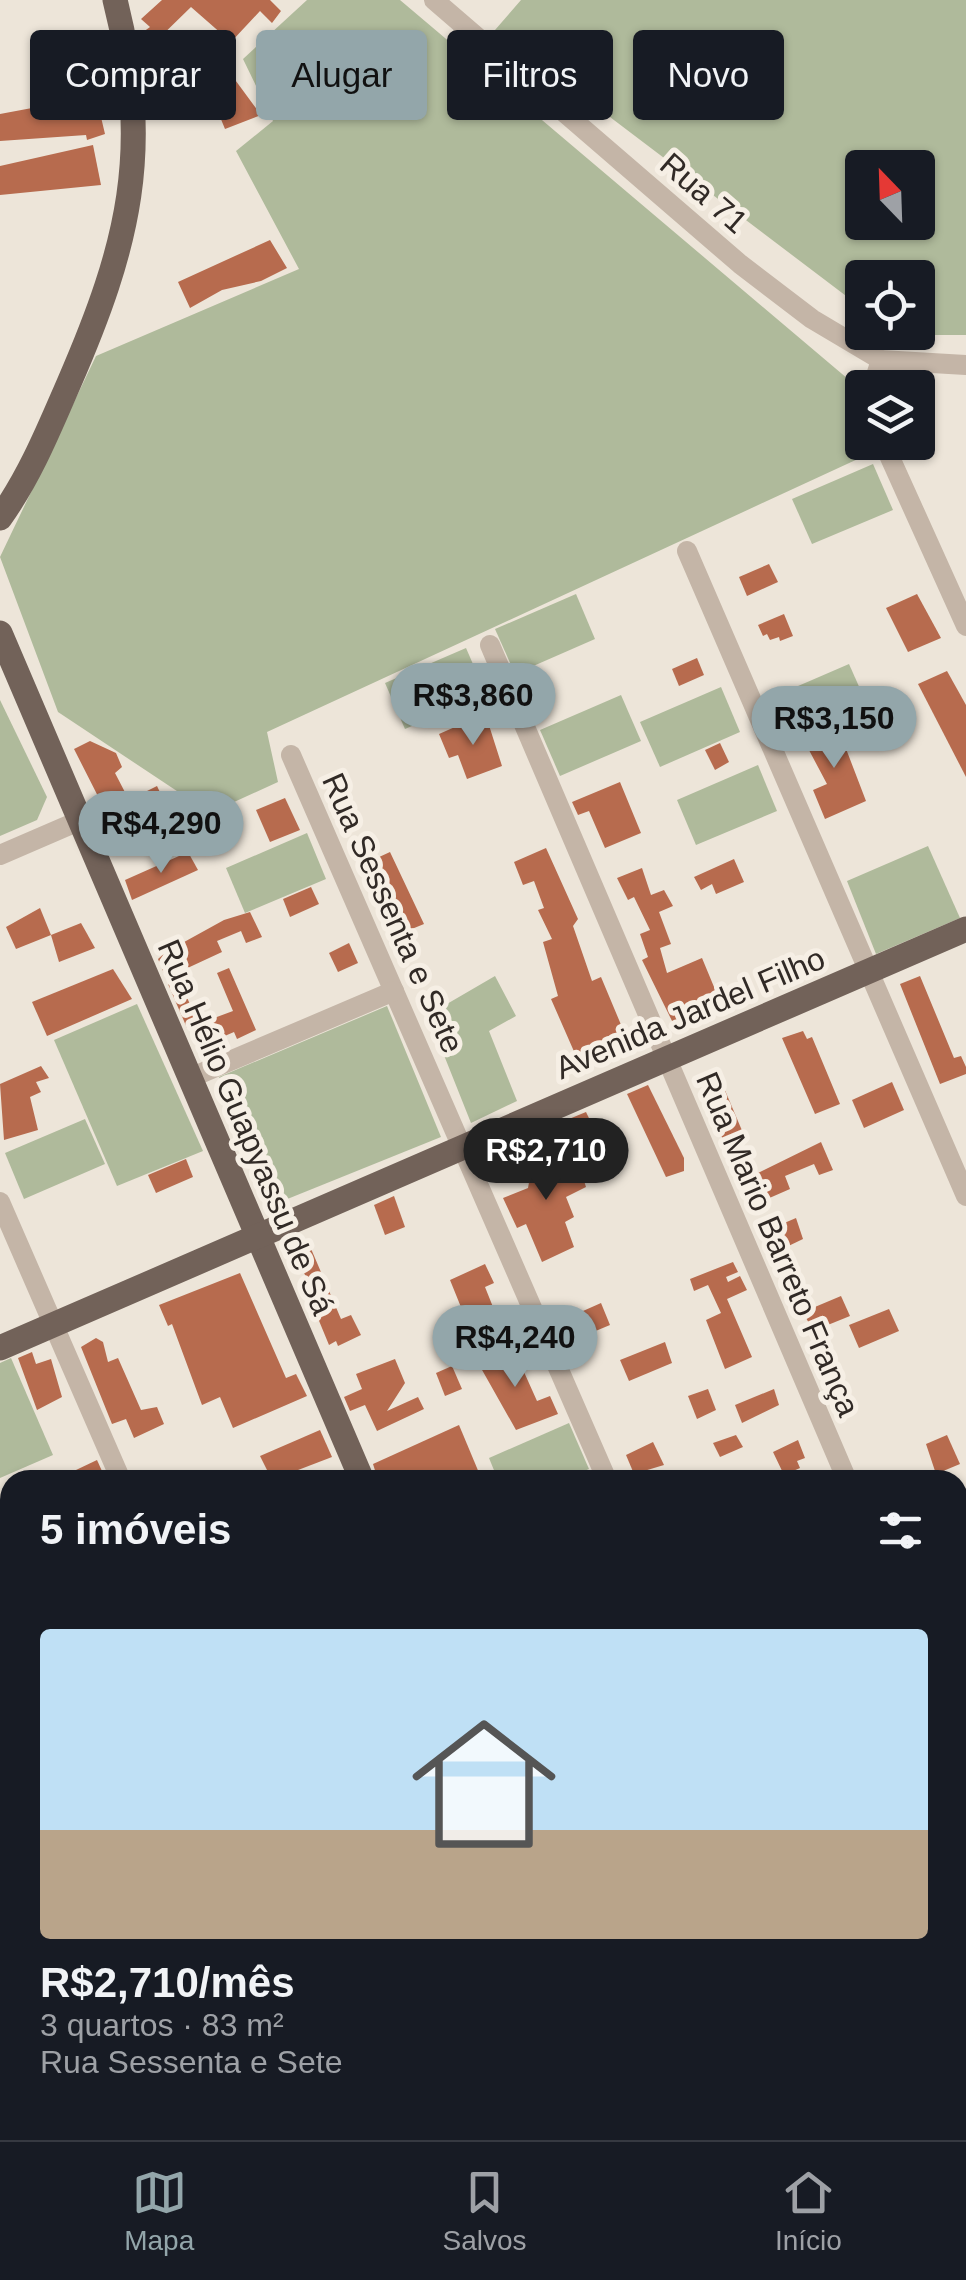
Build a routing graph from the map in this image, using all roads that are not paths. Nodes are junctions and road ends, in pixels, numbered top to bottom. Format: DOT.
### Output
graph roads {
  1 [pos="115,0"];
  2 [pos="434,0"];
  3 [pos="881,360"];
  4 [pos="966,365"];
  5 [pos="878,370"];
  6 [pos="892,460"];
  7 [pos="0,518"];
  8 [pos="687,552"];
  9 [pos="966,626"];
  10 [pos="0,633"];
  11 [pos="490,644"];
  12 [pos="292,755"];
  13 [pos="81,820"];
  14 [pos="0,856"];
  15 [pos="966,929"];
  16 [pos="868,971"];
  17 [pos="394,991"];
  18 [pos="665,1058"];
  19 [pos="190,1078"];
  20 [pos="463,1148"];
  21 [pos="966,1196"];
  22 [pos="0,1202"];
  23 [pos="258,1239"];
  24 [pos="54,1326"];
  25 [pos="0,1348"];
  26 [pos="117,1470"];
  27 [pos="358,1470"];
  28 [pos="603,1470"];
  29 [pos="843,1470"];
  1 -- 7 [label="main road"];
  2 -- 3 [label="street, Rua 71"];
  3 -- 4 [label="street, Rua 71"];
  3 -- 5 [label="street"];
  6 -- 9 [label="street"];
  8 -- 16 [label="street"];
  10 -- 13 [label="main road, Rua Hélio Guapyassu de Sá"];
  11 -- 18 [label="street, Rua Mario Barreto França"];
  12 -- 17 [label="street, Rua Sessenta e Sete"];
  13 -- 14 [label="street"];
  13 -- 19 [label="main road, Rua Hélio Guapyassu de Sá"];
  15 -- 16 [label="main road, Avenida Jardel Filho"];
  16 -- 18 [label="main road, Avenida Jardel Filho"];
  16 -- 21 [label="street"];
  17 -- 19 [label="street"];
  17 -- 20 [label="street, Rua Sessenta e Sete"];
  18 -- 20 [label="main road, Avenida Jardel Filho"];
  18 -- 29 [label="street, Rua Mario Barreto França"];
  19 -- 23 [label="main road, Rua Hélio Guapyassu de Sá"];
  20 -- 23 [label="main road, Avenida Jardel Filho"];
  20 -- 28 [label="street, Rua Sessenta e Sete"];
  22 -- 24 [label="street"];
  23 -- 24 [label="main road, Avenida Jardel Filho"];
  23 -- 27 [label="main road, Rua Hélio Guapyassu de Sá"];
  24 -- 25 [label="main road, Avenida Jardel Filho"];
  24 -- 26 [label="street"];
}
